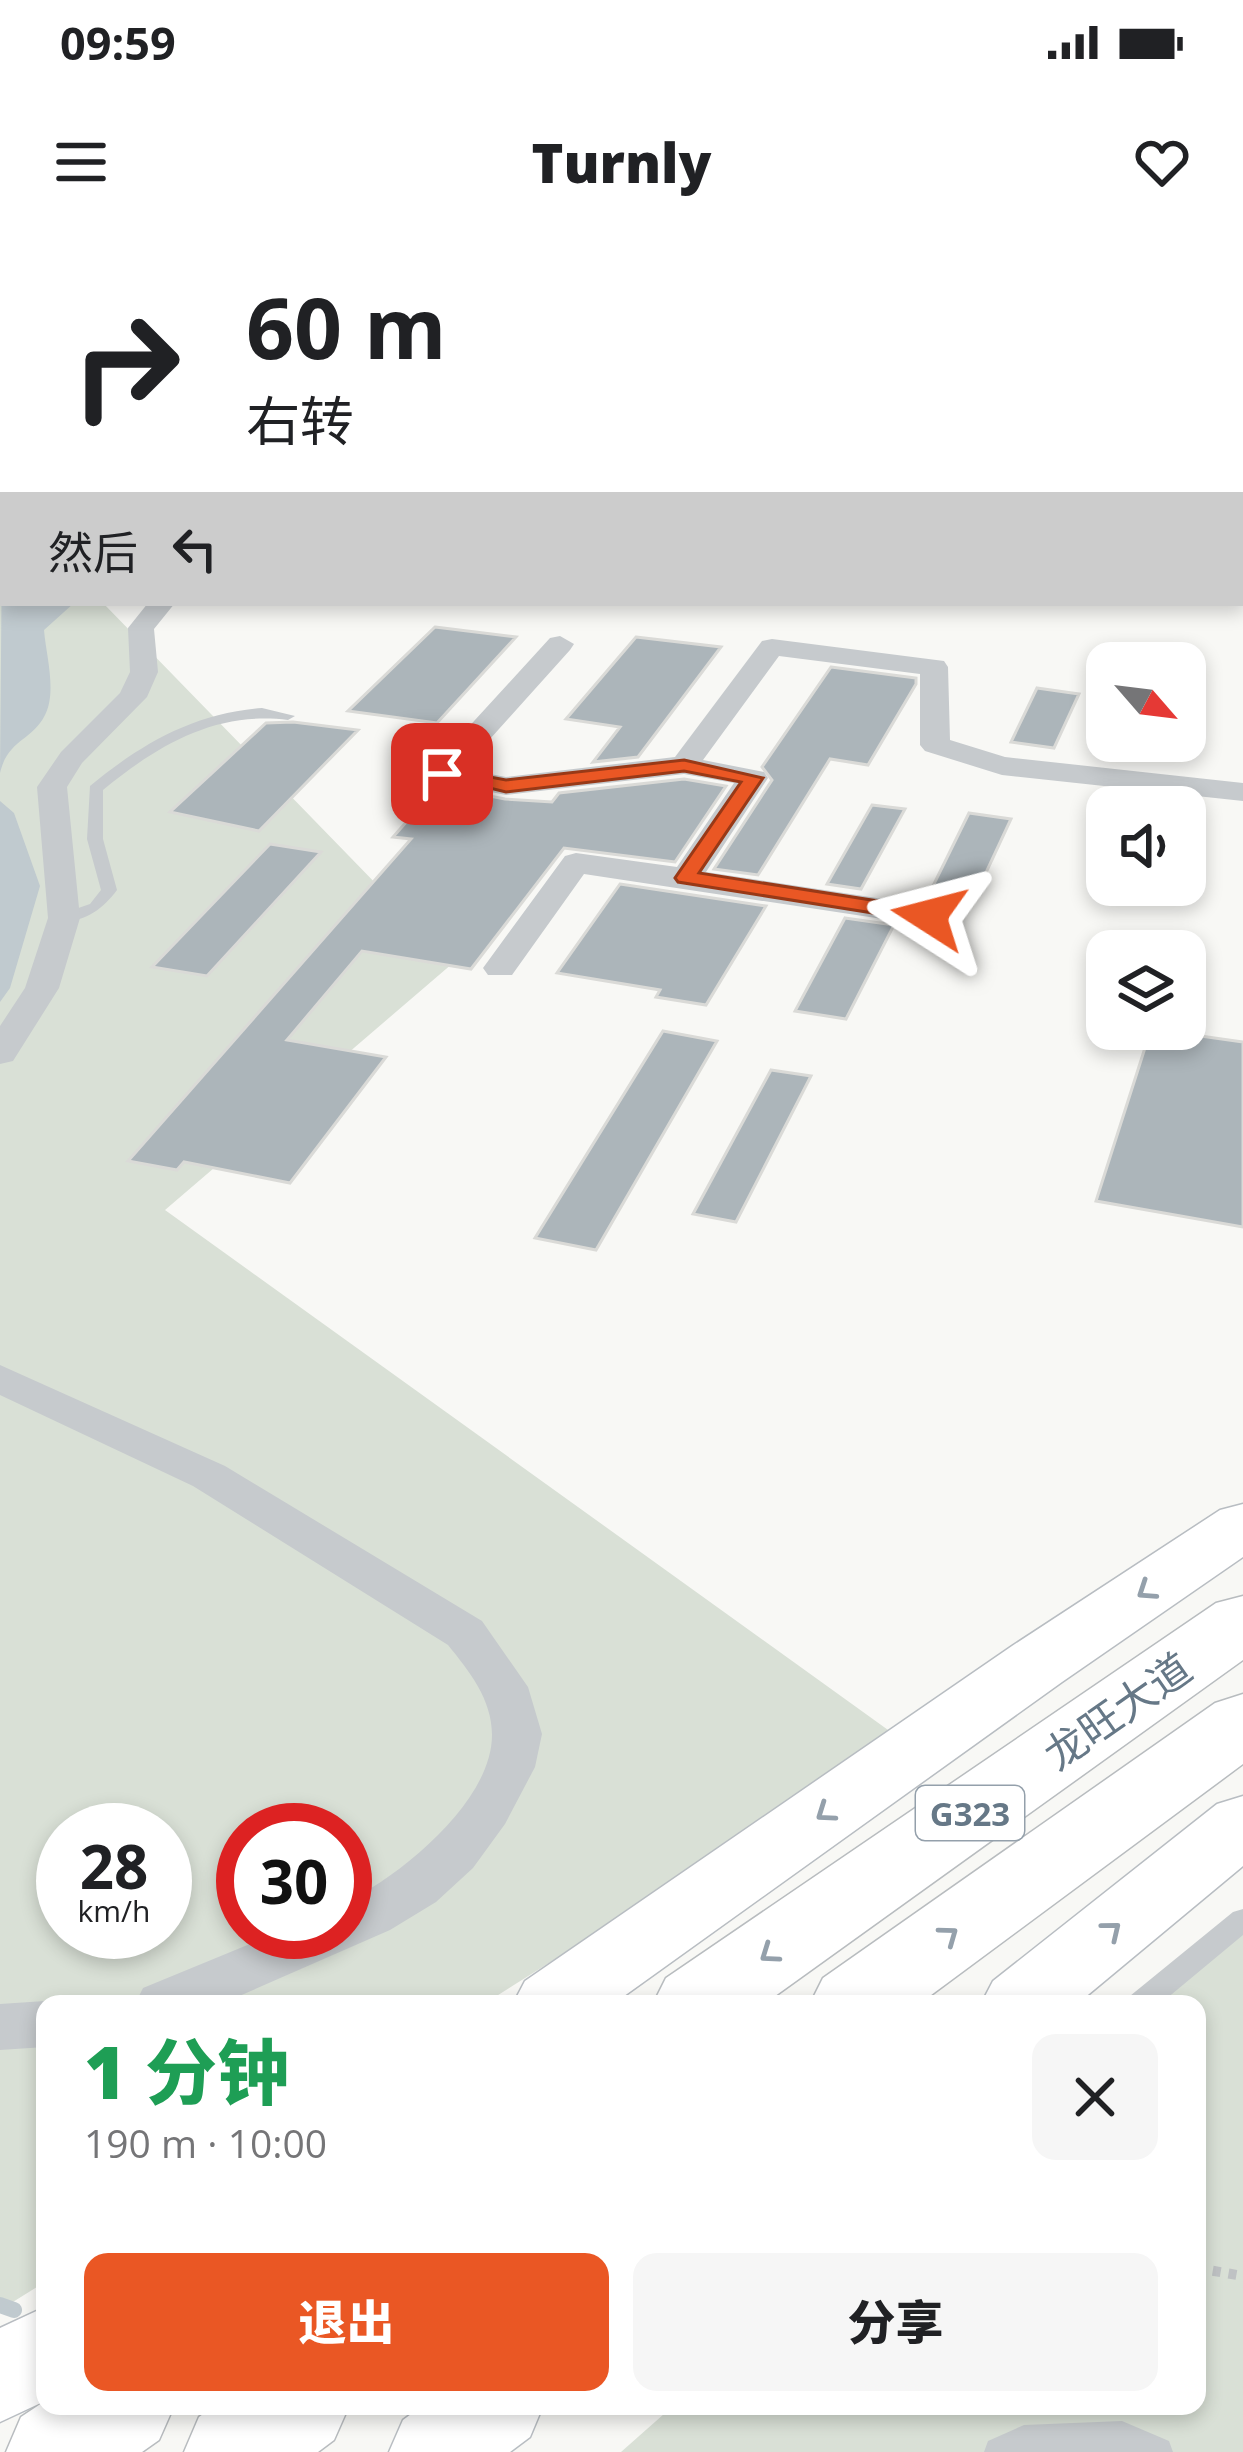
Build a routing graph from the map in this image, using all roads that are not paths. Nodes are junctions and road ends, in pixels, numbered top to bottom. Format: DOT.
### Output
graph roads {
  1 [pos="160,606"];
  2 [pos="560,644"];
  3 [pos="288,716"];
  4 [pos="684,766"];
  5 [pos="1243,792"];
  6 [pos="686,878"];
  7 [pos="929,916"];
  8 [pos="64,918"];
  9 [pos="500,968"];
  10 [pos="0,1053"];
  11 [pos="0,1378"];
  12 [pos="1243,1526"];
  13 [pos="1243,1622"];
  14 [pos="1243,1723"];
  15 [pos="1243,1824"];
  16 [pos="372,1916"];
  17 [pos="1243,1920"];
  18 [pos="270,1959"];
  19 [pos="184,1995"];
  20 [pos="566,1995"];
  21 [pos="710,1995"];
  22 [pos="866,1995"];
  23 [pos="1032,1995"];
  24 [pos="1151,1995"];
  25 [pos="36,2025"];
  26 [pos="0,2027"];
  27 [pos="36,2355"];
  28 [pos="0,2379"];
  29 [pos="110,2415"];
  30 [pos="286,2415"];
  31 [pos="320,2415"];
  32 [pos="485,2415"];
  33 [pos="57,2452"];
  34 [pos="235,2452"];
  35 [pos="287,2452"];
  36 [pos="436,2452"];
  37 [pos="1000,2452"];
  38 [pos="1157,2452"];
  1 -- 8 [label="street"];
  2 -- 4 [label="street"];
  3 -- 8 [label="lane"];
  4 -- 5 [label="street"];
  4 -- 6 [label="street"];
  6 -- 7 [label="street"];
  6 -- 9 [label="street"];
  8 -- 10 [label="street"];
  11 -- 16 [label="street"];
  12 -- 20 [label="street, one-way"];
  13 -- 21 [label="highway, 龙旺大道 / G323, one-way"];
  22 -- 14 [label="highway, G323, one-way"];
  23 -- 15 [label="street, one-way"];
  17 -- 24 [label="lane"];
  18 -- 19 [label="street"];
  25 -- 26 [label="street"];
  27 -- 28 [label="street"];
  29 -- 33 [label="highway"];
  30 -- 34 [label="highway"];
  31 -- 35 [label="highway"];
  32 -- 36 [label="street"];
  37 -- 38 [label="lane"];
}
